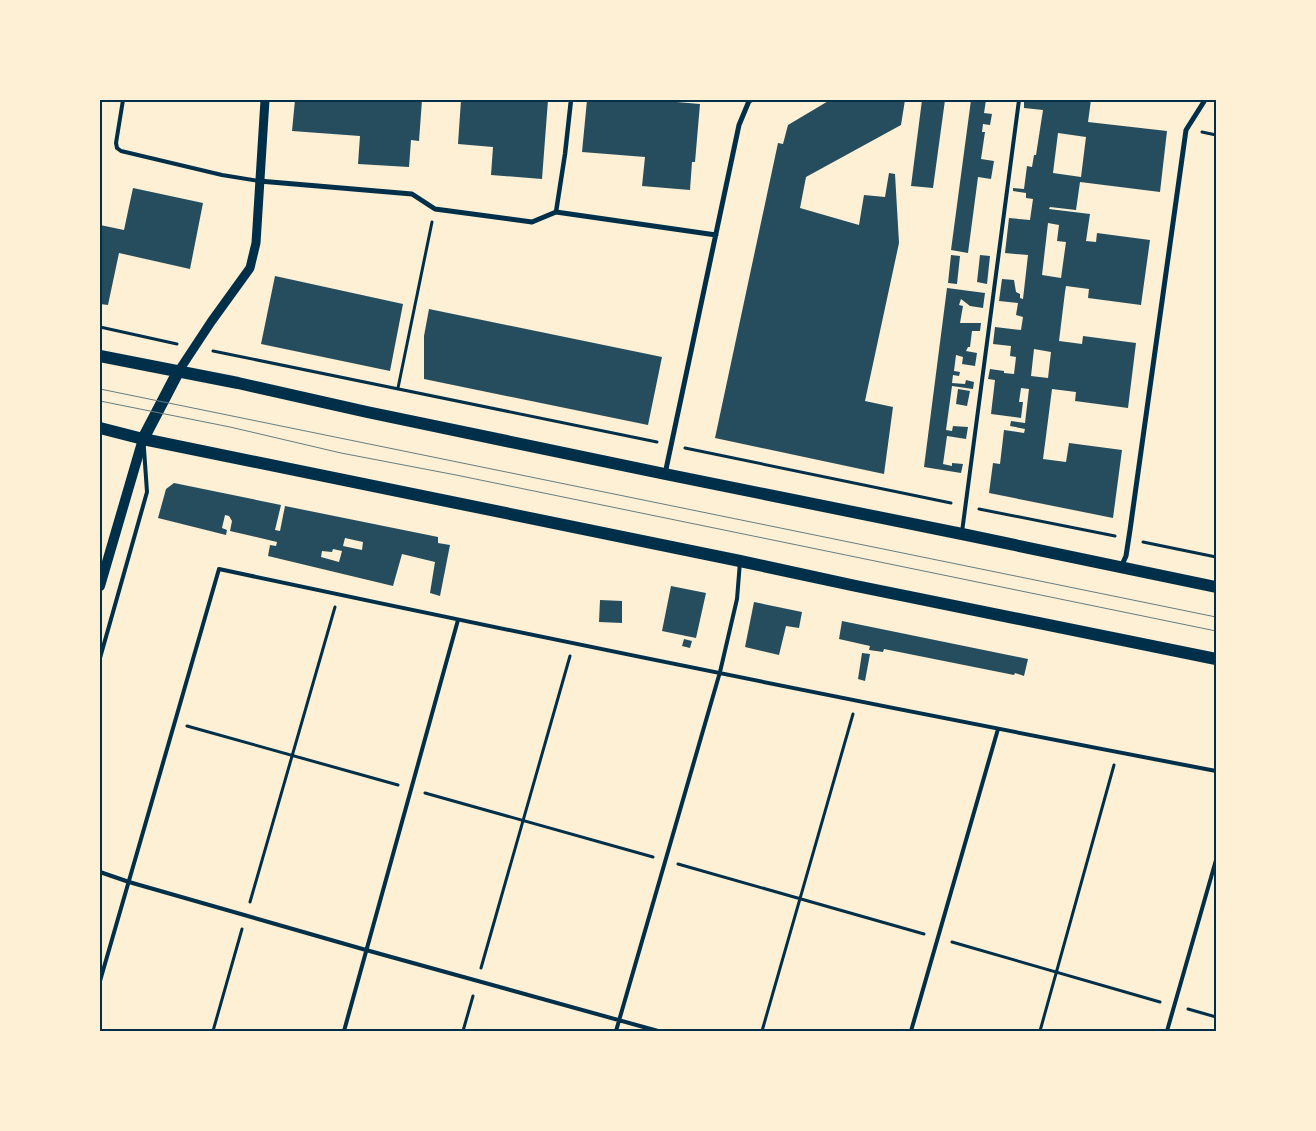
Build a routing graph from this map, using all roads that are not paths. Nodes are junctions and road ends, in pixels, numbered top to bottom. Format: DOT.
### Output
graph roads {
  1 [pos="124,100"];
  2 [pos="265,100"];
  3 [pos="571,100"];
  4 [pos="749,100"];
  5 [pos="1019,100"];
  6 [pos="1205,100"];
  7 [pos="259,181"];
  8 [pos="556,212"];
  9 [pos="716,235"];
  10 [pos="100,356"];
  11 [pos="178,372"];
  12 [pos="100,428"];
  13 [pos="143,439"];
  14 [pos="665,474"];
  15 [pos="962,534"];
  16 [pos="740,561"];
  17 [pos="1121,567"];
  18 [pos="100,586"];
  19 [pos="1216,587"];
  20 [pos="458,620"];
  21 [pos="100,658"];
  22 [pos="1216,659"];
  23 [pos="720,672"];
  24 [pos="998,729"];
  25 [pos="1216,771"];
  26 [pos="1216,860"];
  27 [pos="100,872"];
  28 [pos="129,882"];
  29 [pos="366,950"];
  30 [pos="100,981"];
  31 [pos="620,1020"];
  32 [pos="344,1031"];
  33 [pos="616,1031"];
  34 [pos="658,1031"];
  35 [pos="911,1031"];
  36 [pos="1167,1031"];
  1 -- 7 [label="lane"];
  2 -- 7 [label="street"];
  3 -- 8 [label="street"];
  4 -- 9 [label="street"];
  5 -- 15 [label="lane"];
  6 -- 17 [label="street"];
  7 -- 8 [label="street"];
  7 -- 11 [label="street"];
  8 -- 9 [label="street"];
  9 -- 14 [label="street"];
  10 -- 11 [label="main road"];
  11 -- 13 [label="main road"];
  11 -- 14 [label="main road"];
  12 -- 13 [label="main road"];
  13 -- 16 [label="main road"];
  13 -- 18 [label="main road"];
  13 -- 21 [label="lane"];
  14 -- 15 [label="main road"];
  15 -- 17 [label="main road"];
  16 -- 22 [label="main road"];
  16 -- 23 [label="lane"];
  17 -- 19 [label="main road"];
  20 -- 23 [label="lane"];
  20 -- 28 [label="lane"];
  20 -- 29 [label="lane"];
  23 -- 24 [label="lane"];
  23 -- 31 [label="lane"];
  24 -- 25 [label="lane"];
  24 -- 35 [label="lane"];
  26 -- 36 [label="lane"];
  27 -- 28 [label="lane"];
  28 -- 29 [label="lane"];
  28 -- 30 [label="lane"];
  29 -- 31 [label="lane"];
  29 -- 32 [label="lane"];
  31 -- 33 [label="lane"];
  31 -- 34 [label="lane"];
}
